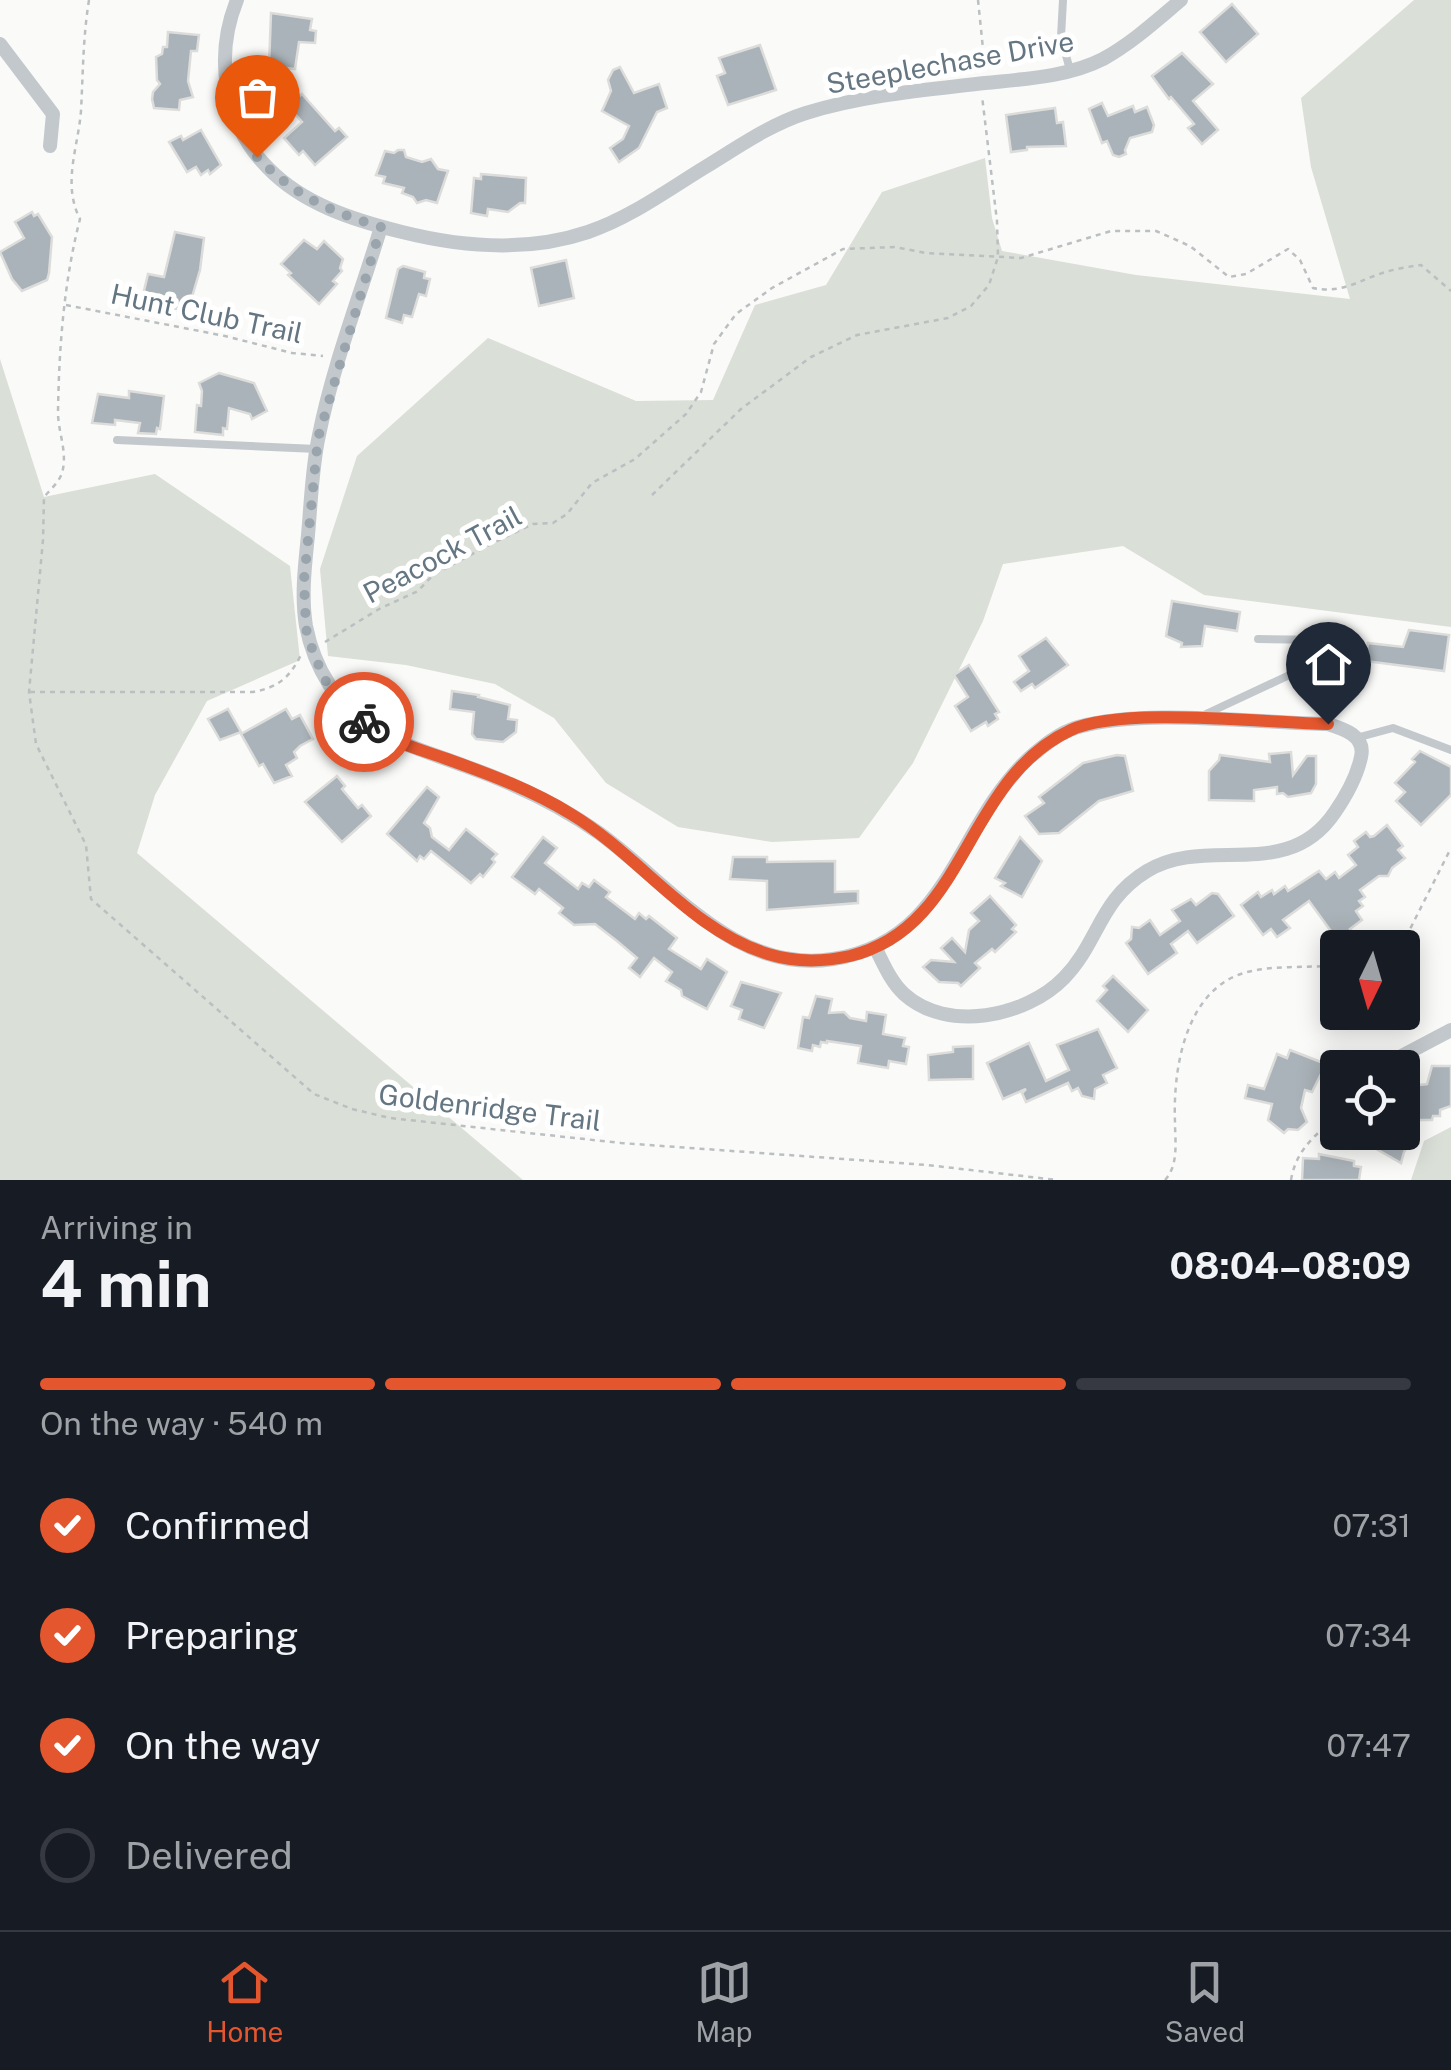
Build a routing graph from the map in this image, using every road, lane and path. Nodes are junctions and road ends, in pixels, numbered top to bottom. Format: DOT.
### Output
graph roads {
  1 [pos="89,0"];
  2 [pos="237,0"];
  3 [pos="978,0"];
  4 [pos="1063,0"];
  5 [pos="1181,0"];
  6 [pos="0,44"];
  7 [pos="1070,70"];
  8 [pos="983,84"];
  9 [pos="50,146"];
  10 [pos="381,227"];
  11 [pos="998,256"];
  12 [pos="1451,291"];
  13 [pos="65,305"];
  14 [pos="341,356"];
  15 [pos="117,440"];
  16 [pos="317,449"];
  17 [pos="652,495"];
  18 [pos="1258,639"];
  19 [pos="312,648"];
  20 [pos="29,692"];
  21 [pos="1192,720"];
  22 [pos="1356,738"];
  23 [pos="1451,750"];
  24 [pos="1451,848"];
  25 [pos="1410,930"];
  26 [pos="876,949"];
  27 [pos="1320,967"];
  28 [pos="1451,1030"];
  29 [pos="1413,1050"];
  30 [pos="1320,1131"];
  31 [pos="1057,1180"];
  32 [pos="1165,1180"];
  33 [pos="1291,1180"];
  1 -- 13 [label="path"];
  2 -- 10 [label="street, Steeplechase Drive"];
  3 -- 8 [label="path"];
  4 -- 7 [label="lane"];
  5 -- 7 [label="street, Steeplechase Drive"];
  6 -- 9 [label="street"];
  7 -- 8 [label="street, Steeplechase Drive"];
  8 -- 10 [label="street, Steeplechase Drive"];
  8 -- 11 [label="path"];
  10 -- 14 [label="street"];
  11 -- 12 [label="path, Peacock Trail"];
  11 -- 17 [label="path"];
  11 -- 19 [label="path, Peacock Trail"];
  13 -- 14 [label="path, Hunt Club Trail"];
  13 -- 20 [label="path"];
  14 -- 16 [label="street"];
  15 -- 16 [label="lane"];
  16 -- 19 [label="street"];
  18 -- 21 [label="lane"];
  19 -- 20 [label="path, Peacock Trail"];
  19 -- 26 [label="street"];
  20 -- 31 [label="path, Goldenridge Trail"];
  21 -- 22 [label="street"];
  21 -- 26 [label="street"];
  22 -- 23 [label="lane"];
  22 -- 26 [label="street"];
  24 -- 25 [label="path"];
  27 -- 32 [label="path"];
  28 -- 29 [label="street"];
  30 -- 33 [label="path"];
}
